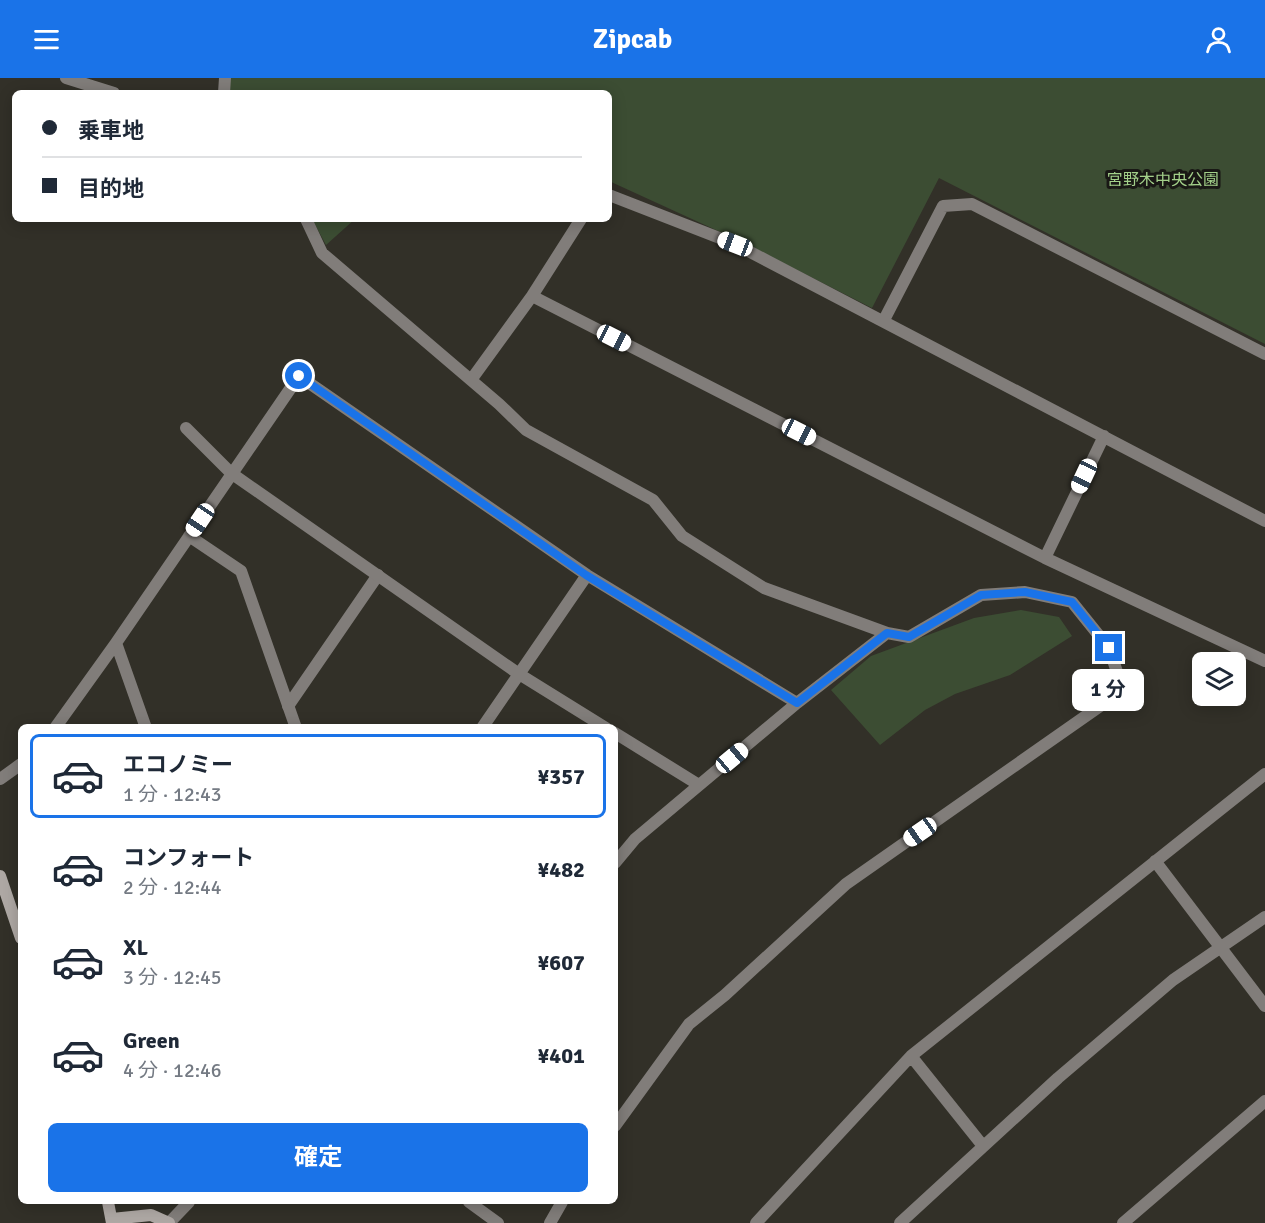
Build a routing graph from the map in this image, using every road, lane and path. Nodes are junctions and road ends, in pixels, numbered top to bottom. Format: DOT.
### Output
graph roads {
  1 [pos="66,78"];
  2 [pos="104,90"];
  3 [pos="612,196"];
  4 [pos="307,222"];
  5 [pos="580,222"];
  6 [pos="532,296"];
  7 [pos="884,320"];
  8 [pos="1265,354"];
  9 [pos="471,380"];
  10 [pos="186,428"];
  11 [pos="1104,436"];
  12 [pos="231,473"];
  13 [pos="1265,521"];
  14 [pos="189,536"];
  15 [pos="1046,558"];
  16 [pos="378,575"];
  17 [pos="586,575"];
  18 [pos="887,633"];
  19 [pos="116,643"];
  20 [pos="1265,661"];
  21 [pos="519,674"];
  22 [pos="797,703"];
  23 [pos="288,706"];
  24 [pos="58,724"];
  25 [pos="145,724"];
  26 [pos="295,724"];
  27 [pos="485,724"];
  28 [pos="600,724"];
  29 [pos="618,735"];
  30 [pos="18,766"];
  31 [pos="1265,774"];
  32 [pos="0,779"];
  33 [pos="699,785"];
  34 [pos="618,859"];
  35 [pos="1155,861"];
  36 [pos="0,876"];
  37 [pos="1265,917"];
  38 [pos="18,929"];
  39 [pos="1222,948"];
  40 [pos="1265,1006"];
  41 [pos="911,1056"];
  42 [pos="1265,1101"];
  43 [pos="618,1122"];
  44 [pos="983,1146"];
  45 [pos="108,1204"];
  46 [pos="187,1204"];
  47 [pos="472,1204"];
  48 [pos="561,1204"];
  49 [pos="112,1221"];
  50 [pos="169,1223"];
  51 [pos="498,1223"];
  52 [pos="550,1223"];
  53 [pos="756,1223"];
  54 [pos="900,1223"];
  55 [pos="1123,1223"];
  1 -- 2 [label="street"];
  3 -- 7 [label="street"];
  4 -- 9 [label="street"];
  5 -- 6 [label="street"];
  6 -- 9 [label="street"];
  6 -- 15 [label="street"];
  7 -- 8 [label="street"];
  7 -- 11 [label="street"];
  9 -- 18 [label="street"];
  10 -- 12 [label="street"];
  11 -- 13 [label="street"];
  11 -- 15 [label="street"];
  12 -- 14 [label="street"];
  12 -- 16 [label="street"];
  12 -- 17 [label="street"];
  14 -- 19 [label="street"];
  14 -- 23 [label="street"];
  15 -- 20 [label="street"];
  16 -- 21 [label="street"];
  16 -- 23 [label="street"];
  17 -- 21 [label="street"];
  17 -- 22 [label="street"];
  18 -- 22 [label="street"];
  18 -- 43 [label="street"];
  19 -- 24 [label="street"];
  19 -- 25 [label="street"];
  21 -- 27 [label="street"];
  21 -- 28 [label="street"];
  22 -- 33 [label="street"];
  23 -- 26 [label="street"];
  29 -- 33 [label="street"];
  30 -- 32 [label="street"];
  31 -- 35 [label="street"];
  33 -- 34 [label="street"];
  35 -- 39 [label="street"];
  35 -- 41 [label="street"];
  36 -- 38 [label="street"];
  37 -- 39 [label="street"];
  39 -- 40 [label="street"];
  39 -- 44 [label="street"];
  41 -- 44 [label="street"];
  41 -- 53 [label="street"];
  42 -- 55 [label="street"];
  44 -- 54 [label="street"];
  45 -- 49 [label="street"];
  46 -- 50 [label="street"];
  47 -- 51 [label="street"];
  48 -- 52 [label="street"];
  49 -- 50 [label="street"];
}
